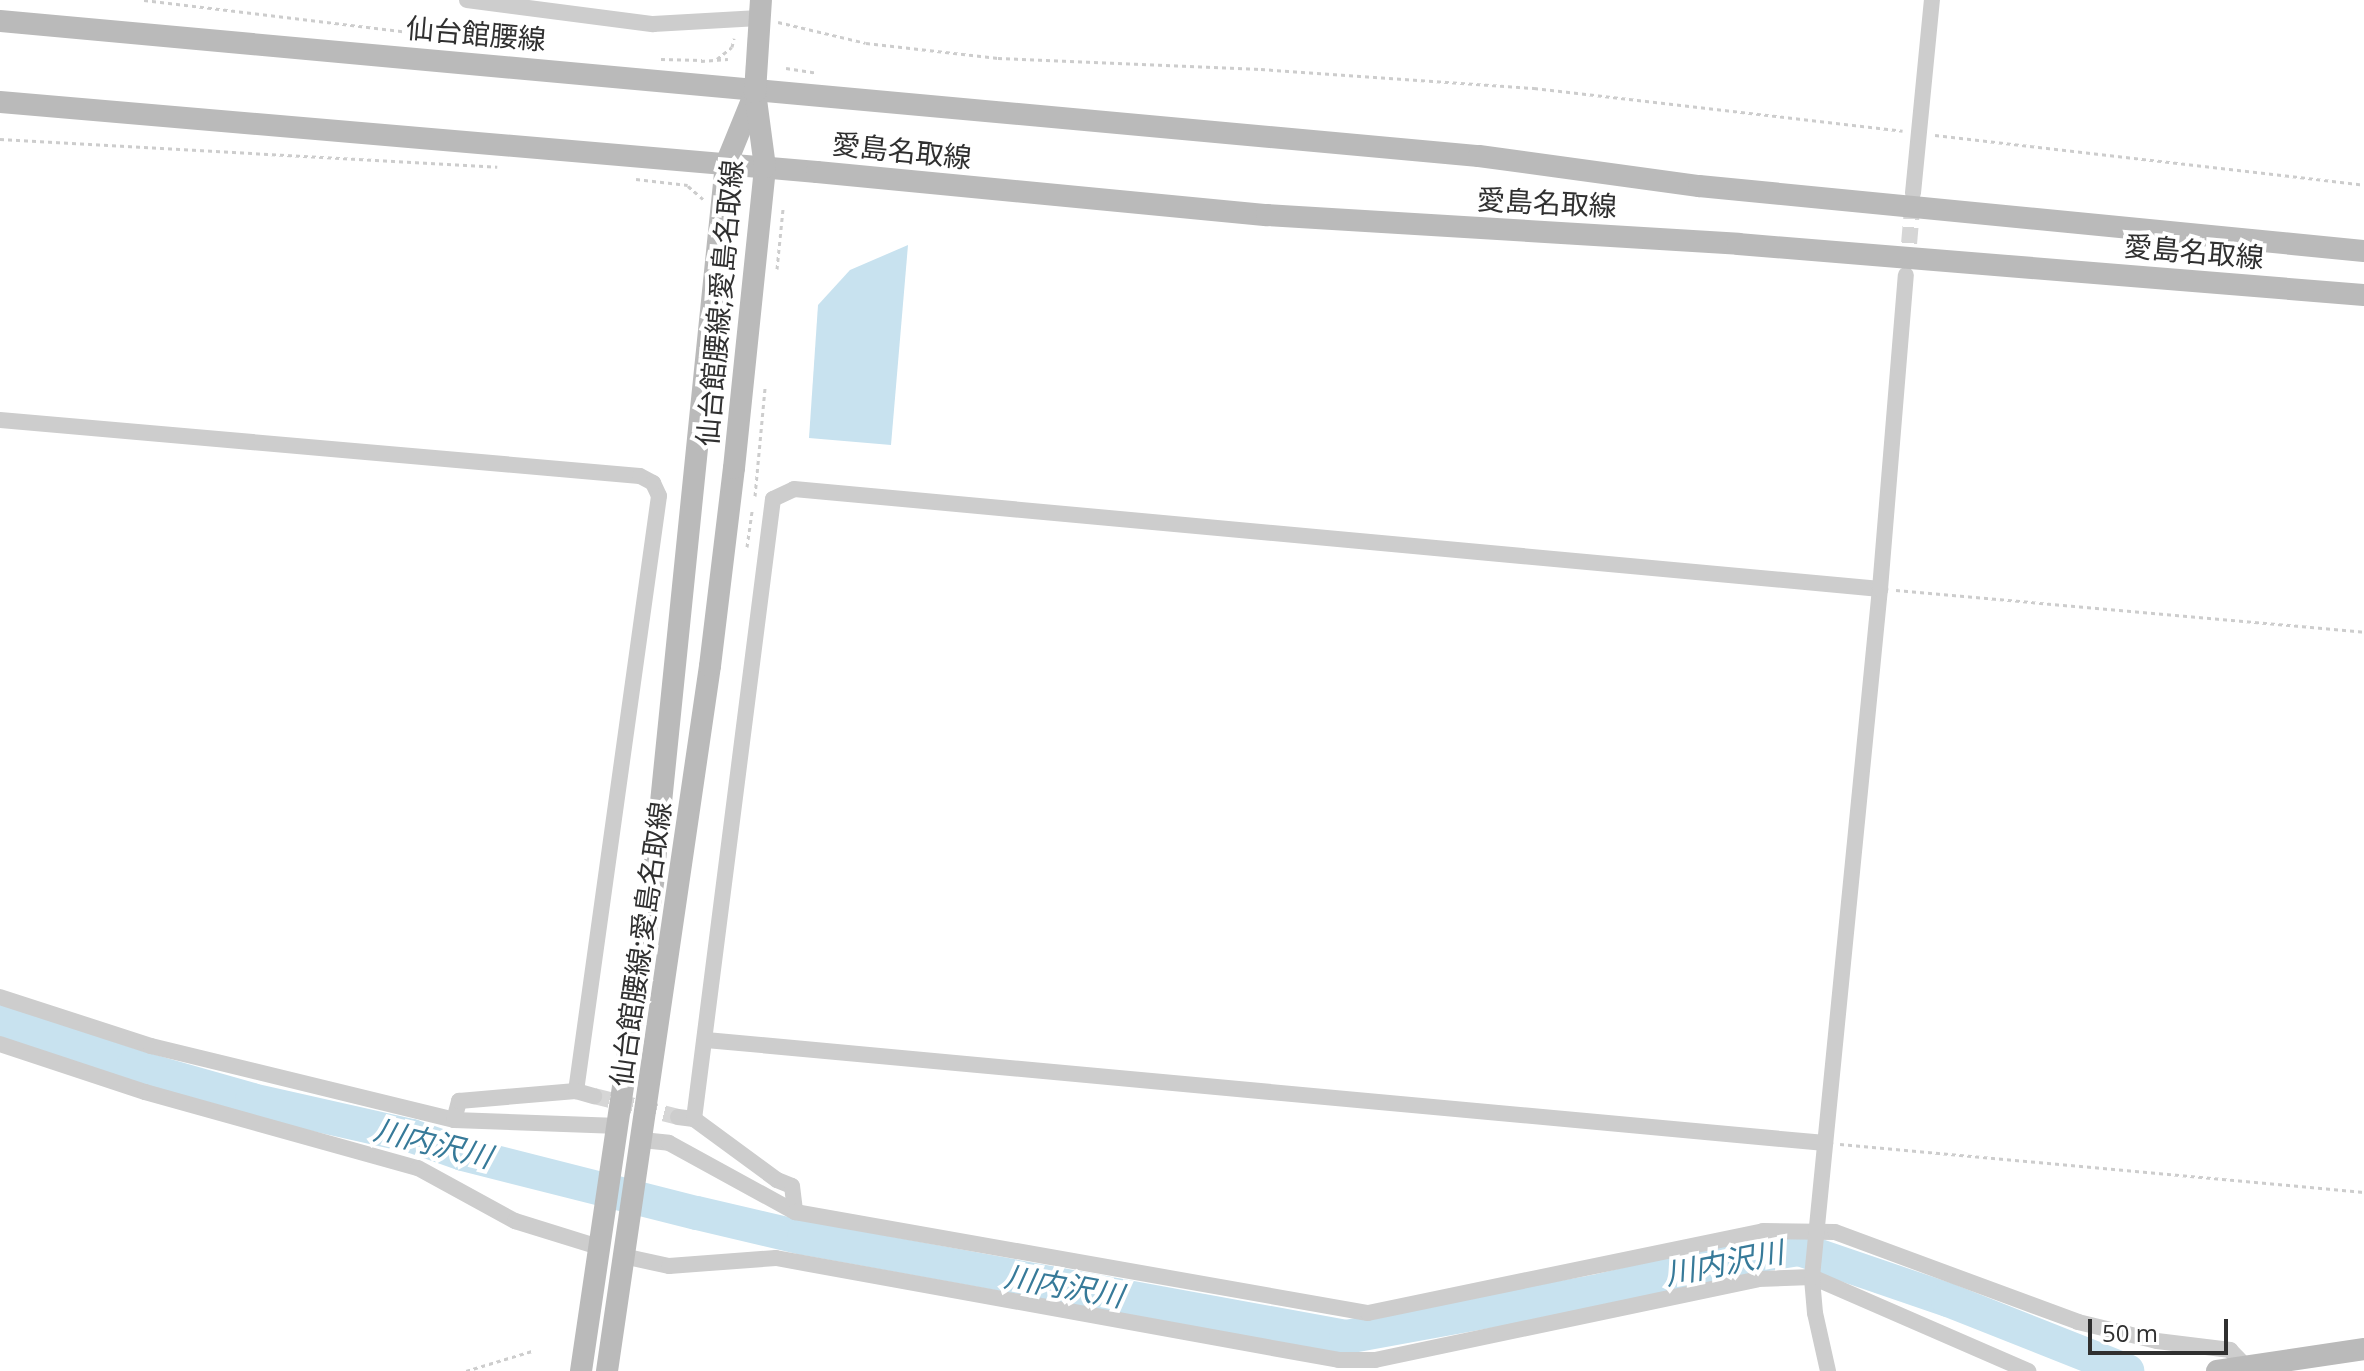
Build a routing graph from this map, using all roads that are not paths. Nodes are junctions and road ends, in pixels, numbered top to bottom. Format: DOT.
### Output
graph roads {
  1 [pos="467,0"];
  2 [pos="1932,0"];
  3 [pos="760,9"];
  4 [pos="0,21"];
  5 [pos="755,92"];
  6 [pos="0,102"];
  7 [pos="726,164"];
  8 [pos="765,167"];
  9 [pos="1913,193"];
  10 [pos="2364,251"];
  11 [pos="1906,275"];
  12 [pos="2364,295"];
  13 [pos="0,420"];
  14 [pos="1880,589"];
  15 [pos="0,997"];
  16 [pos="706,1040"];
  17 [pos="0,1044"];
  18 [pos="576,1091"];
  19 [pos="594,1096"];
  20 [pos="454,1120"];
  21 [pos="619,1126"];
  22 [pos="1825,1143"];
  23 [pos="640,1148"];
  24 [pos="795,1212"];
  25 [pos="1819,1236"];
  26 [pos="601,1238"];
  27 [pos="625,1245"];
  28 [pos="1813,1273"];
  29 [pos="2364,1349"];
  30 [pos="2248,1369"];
  31 [pos="581,1371"];
  32 [pos="607,1371"];
  33 [pos="1828,1371"];
  34 [pos="2028,1371"];
  35 [pos="2217,1371"];
  1 -- 3 [label="street"];
  2 -- 9 [label="street"];
  3 -- 5 [label="main road"];
  4 -- 5 [label="main road, 仙台館腰線"];
  5 -- 7 [label="main road, 仙台館腰線;愛島名取線"];
  5 -- 8 [label="main road, 仙台館腰線;愛島名取線"];
  5 -- 10 [label="main road, 愛島名取線"];
  6 -- 7 [label="main road"];
  7 -- 8 [label="main road, 愛島名取線"];
  7 -- 21 [label="main road, 仙台館腰線;愛島名取線"];
  8 -- 12 [label="main road, 愛島名取線"];
  8 -- 23 [label="main road, 仙台館腰線;愛島名取線"];
  11 -- 14 [label="street"];
  13 -- 18 [label="street"];
  14 -- 16 [label="street"];
  14 -- 22 [label="street"];
  15 -- 20 [label="street"];
  16 -- 22 [label="street"];
  16 -- 24 [label="street"];
  17 -- 26 [label="street"];
  18 -- 19 [label="street"];
  18 -- 20 [label="street"];
  20 -- 21 [label="street"];
  21 -- 26 [label="main road, 仙台館腰線;愛島名取線"];
  22 -- 25 [label="street"];
  23 -- 24 [label="street"];
  23 -- 27 [label="main road, 仙台館腰線;愛島名取線"];
  24 -- 25 [label="street"];
  25 -- 28 [label="street"];
  25 -- 30 [label="street"];
  26 -- 31 [label="main road, 仙台館腰線;愛島名取線"];
  27 -- 28 [label="street"];
  27 -- 32 [label="main road, 仙台館腰線;愛島名取線"];
  28 -- 33 [label="street"];
  28 -- 34 [label="street"];
  29 -- 30 [label="main road"];
  30 -- 35 [label="main road"];
}
